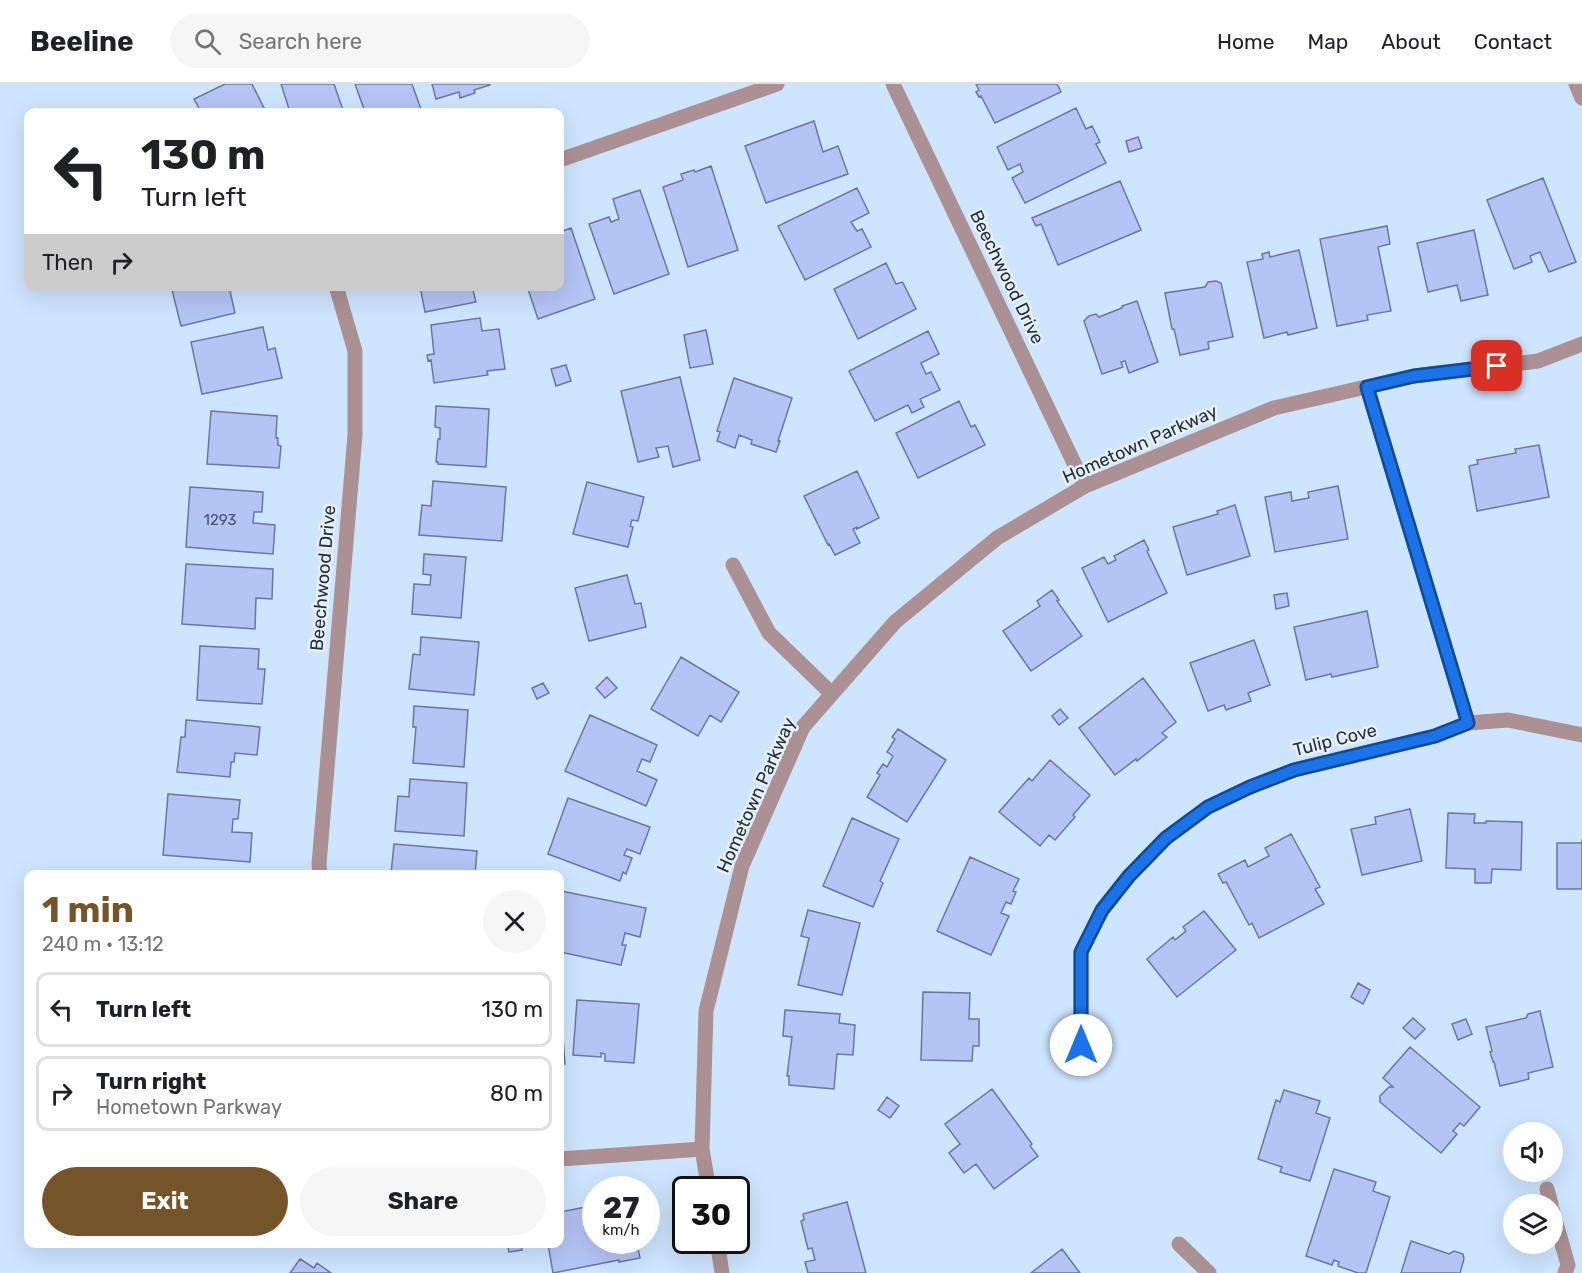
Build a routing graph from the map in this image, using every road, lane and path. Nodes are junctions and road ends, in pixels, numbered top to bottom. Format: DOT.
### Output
graph roads {
  1 [pos="777,84"];
  2 [pos="893,84"];
  3 [pos="1576,84"];
  4 [pos="1582,98"];
  5 [pos="564,159"];
  6 [pos="337,291"];
  7 [pos="1582,344"];
  8 [pos="1367,387"];
  9 [pos="1085,486"];
  10 [pos="733,565"];
  11 [pos="832,694"];
  12 [pos="1468,723"];
  13 [pos="1582,735"];
  14 [pos="320,870"];
  15 [pos="1081,1045"];
  16 [pos="702,1149"];
  17 [pos="564,1159"];
  18 [pos="707,1176"];
  19 [pos="1179,1244"];
  20 [pos="1563,1248"];
  21 [pos="719,1254"];
  22 [pos="722,1273"];
  23 [pos="1209,1273"];
  24 [pos="1565,1273"];
  1 -- 5 [label="street"];
  2 -- 9 [label="street, Beechwood Drive"];
  3 -- 4 [label="street"];
  6 -- 14 [label="street, Beechwood Drive"];
  7 -- 8 [label="street, Hometown Parkway"];
  8 -- 9 [label="street, Hometown Parkway"];
  8 -- 12 [label="street"];
  9 -- 11 [label="street, Hometown Parkway"];
  10 -- 11 [label="street"];
  11 -- 16 [label="street, Hometown Parkway"];
  12 -- 13 [label="street, Tulip Cove"];
  12 -- 15 [label="street, Tulip Cove"];
  16 -- 17 [label="street"];
  16 -- 18 [label="street, Hometown Parkway"];
  19 -- 23 [label="street"];
  20 -- 24 [label="street"];
  21 -- 22 [label="street"];
}
